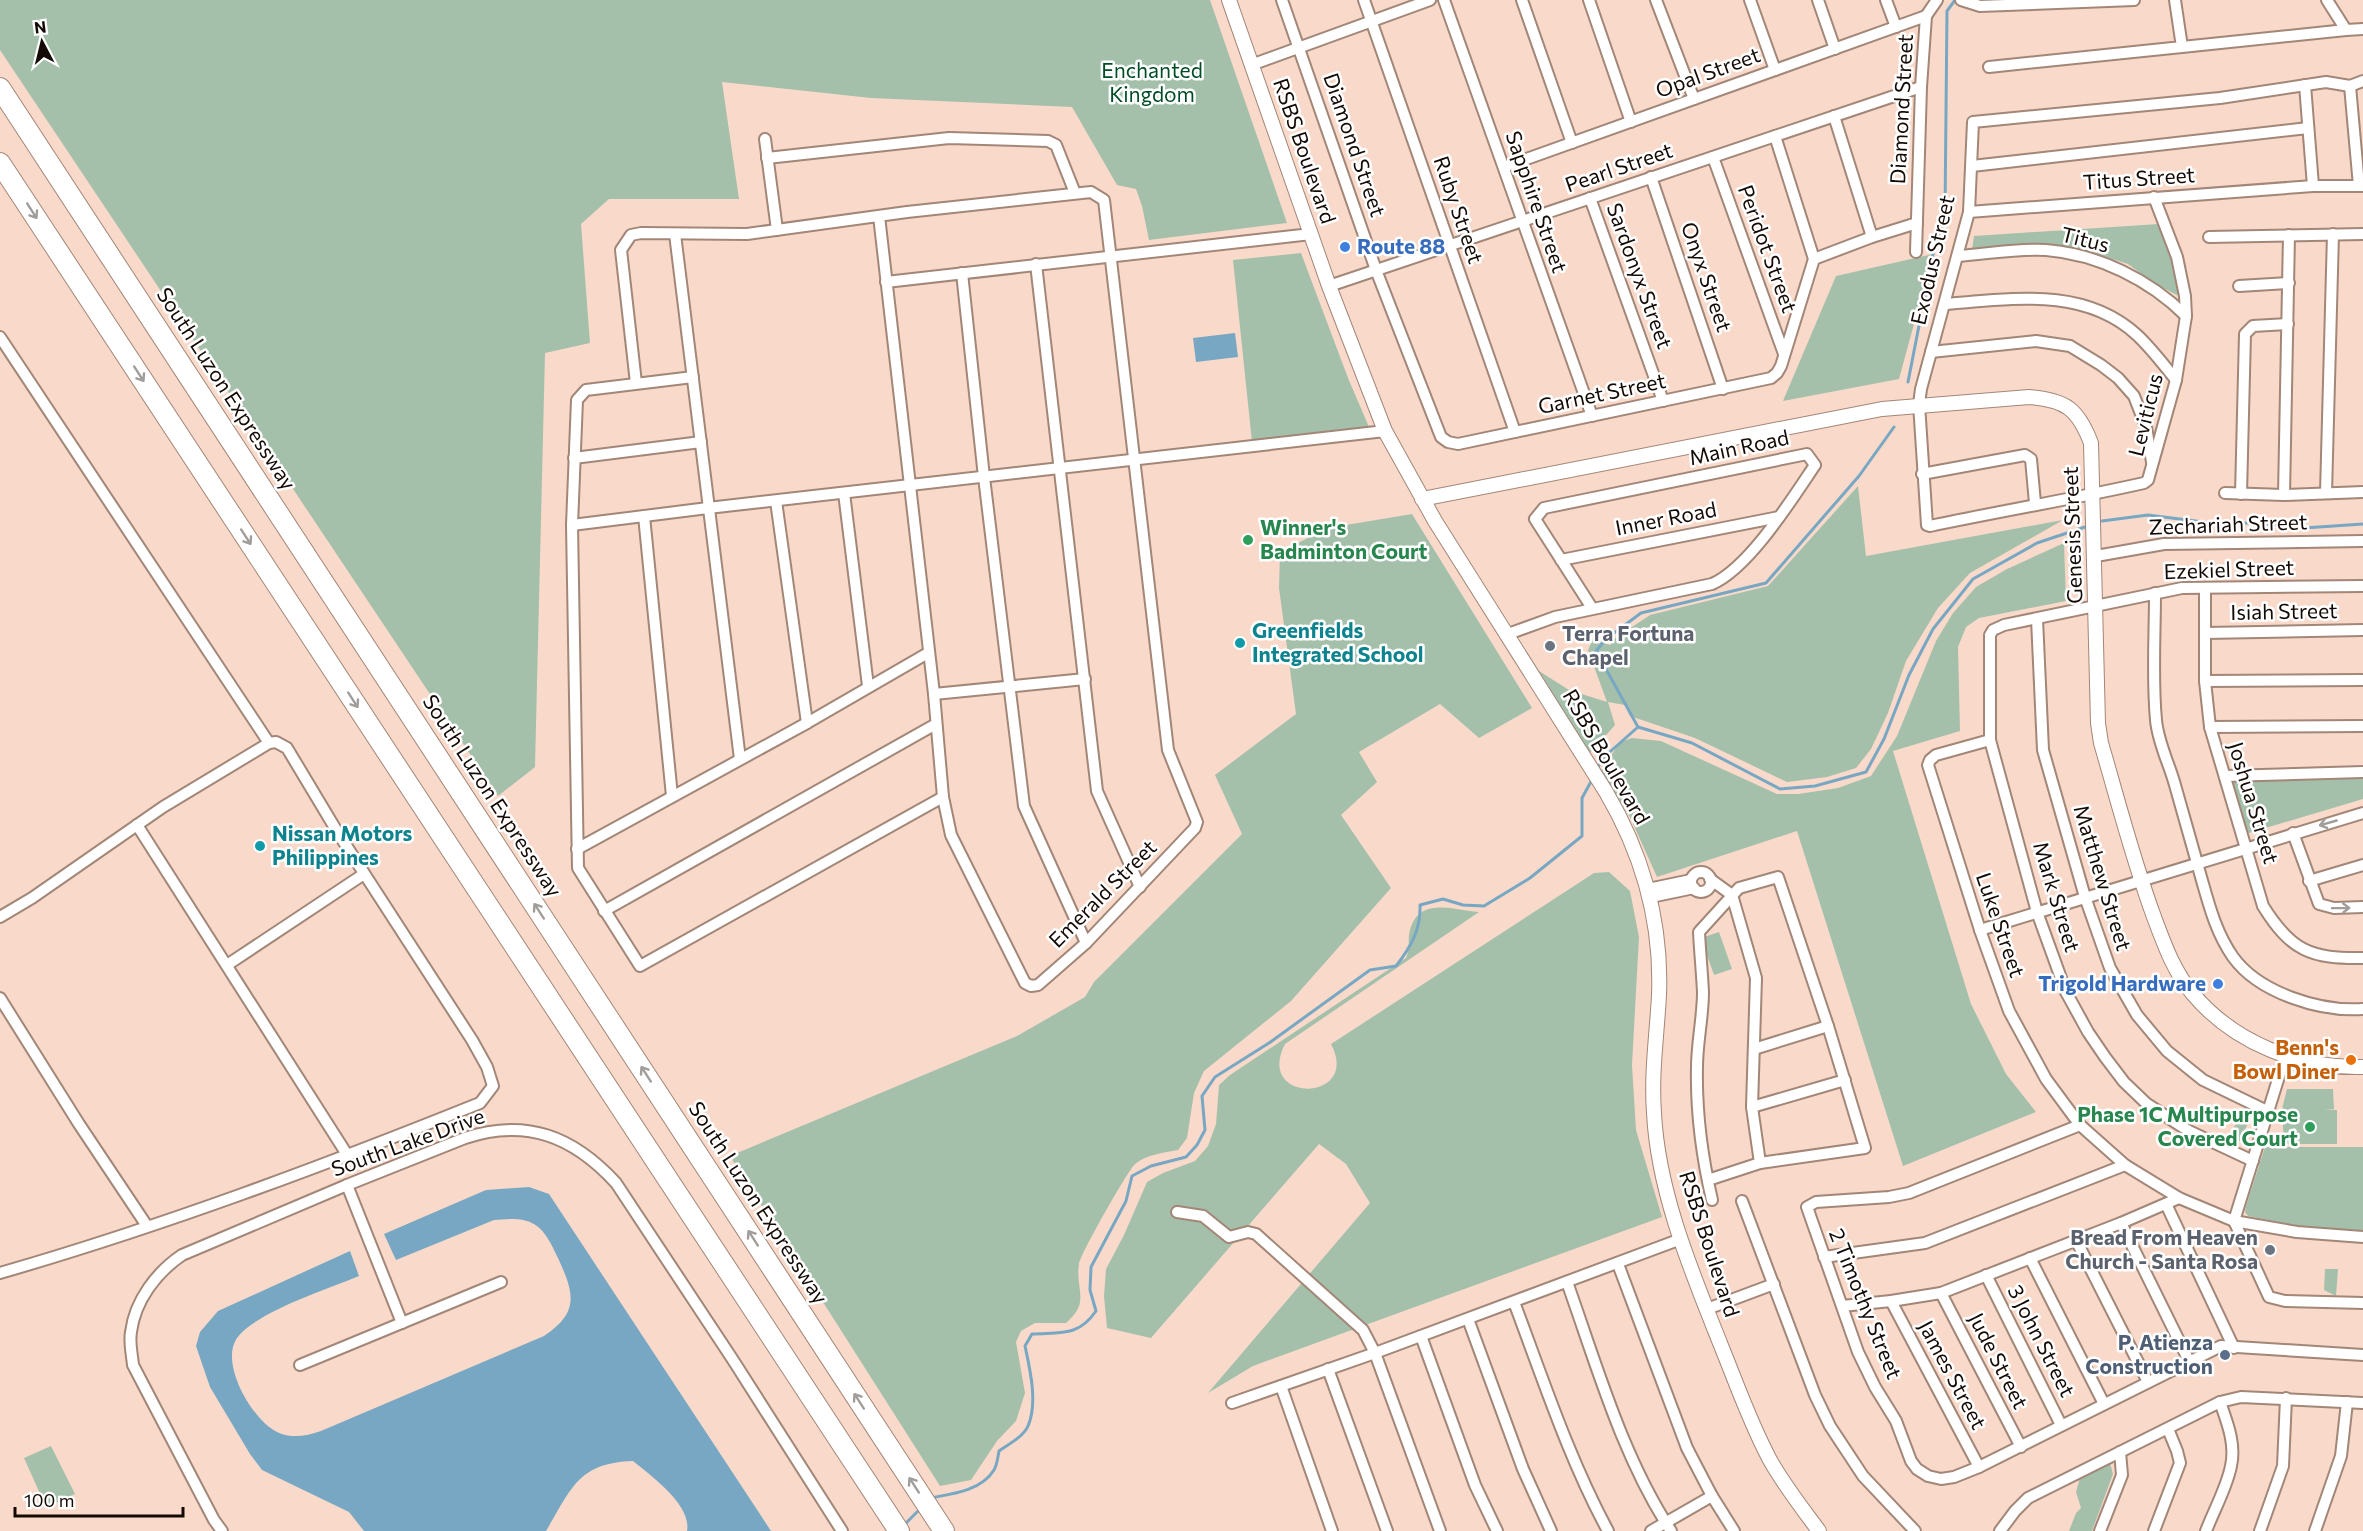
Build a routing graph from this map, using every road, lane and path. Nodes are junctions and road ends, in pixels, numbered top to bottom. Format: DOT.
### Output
graph roads {
  1 [pos="1229,0"];
  2 [pos="1282,0"];
  3 [pos="1364,0"];
  4 [pos="1430,0"];
  5 [pos="1444,0"];
  6 [pos="1522,0"];
  7 [pos="1588,0"];
  8 [pos="1656,0"];
  9 [pos="1750,0"];
  10 [pos="1818,0"];
  11 [pos="1886,0"];
  12 [pos="1937,0"];
  13 [pos="1961,0"];
  14 [pos="2134,0"];
  15 [pos="2175,0"];
  16 [pos="2327,0"];
  17 [pos="1926,16"];
  18 [pos="1371,21"];
  19 [pos="1896,27"];
  20 [pos="2363,29"];
  21 [pos="2346,30"];
  22 [pos="2182,47"];
  23 [pos="1299,48"];
  24 [pos="1835,49"];
  25 [pos="1251,65"];
  26 [pos="1989,68"];
  27 [pos="1775,70"];
  28 [pos="2363,81"];
  29 [pos="2305,85"];
  30 [pos="2350,86"];
  31 [pos="1921,87"];
  32 [pos="0,88"];
  33 [pos="1694,99"];
  34 [pos="1834,116"];
  35 [pos="1631,122"];
  36 [pos="2308,129"];
  37 [pos="1775,136"];
  38 [pos="765,139"];
  39 [pos="1572,143"];
  40 [pos="1713,157"];
  41 [pos="767,158"];
  42 [pos="0,163"];
  43 [pos="1972,166"];
  44 [pos="1504,167"];
  45 [pos="1651,177"];
  46 [pos="2313,186"];
  47 [pos="2361,186"];
  48 [pos="1075,193"];
  49 [pos="2154,197"];
  50 [pos="1590,198"];
  51 [pos="1969,212"];
  52 [pos="879,216"];
  53 [pos="1523,221"];
  54 [pos="1917,223"];
  55 [pos="777,230"];
  56 [pos="675,234"];
  57 [pos="1311,234"];
  58 [pos="2333,234"];
  59 [pos="2363,234"];
  60 [pos="2289,235"];
  61 [pos="1872,237"];
  62 [pos="2209,237"];
  63 [pos="1450,246"];
  64 [pos="1916,252"];
  65 [pos="1111,255"];
  66 [pos="1958,256"];
  67 [pos="1814,259"];
  68 [pos="1036,264"];
  69 [pos="1376,270"];
  70 [pos="962,273"];
  71 [pos="886,282"];
  72 [pos="2289,283"];
  73 [pos="1329,286"];
  74 [pos="2239,286"];
  75 [pos="1945,304"];
  76 [pos="2186,316"];
  77 [pos="2288,324"];
  78 [pos="0,337"];
  79 [pos="1931,351"];
  80 [pos="1784,354"];
  81 [pos="693,377"];
  82 [pos="2176,380"];
  83 [pos="636,383"];
  84 [pos="1723,389"];
  85 [pos="1663,401"];
  86 [pos="1919,404"];
  87 [pos="1592,416"];
  88 [pos="1385,431"];
  89 [pos="1515,432"];
  90 [pos="1441,437"];
  91 [pos="700,442"];
  92 [pos="574,458"];
  93 [pos="1134,461"];
  94 [pos="2153,467"];
  95 [pos="1060,469"];
  96 [pos="1922,474"];
  97 [pos="984,477"];
  98 [pos="910,485"];
  99 [pos="2363,492"];
  100 [pos="844,493"];
  101 [pos="2326,493"];
  102 [pos="2094,494"];
  103 [pos="2224,494"];
  104 [pos="2241,494"];
  105 [pos="2284,495"];
  106 [pos="1422,499"];
  107 [pos="776,501"];
  108 [pos="2035,503"];
  109 [pos="708,507"];
  110 [pos="644,516"];
  111 [pos="1779,517"];
  112 [pos="572,525"];
  113 [pos="2363,541"];
  114 [pos="2096,556"];
  115 [pos="1561,560"];
  116 [pos="2363,586"];
  117 [pos="2205,588"];
  118 [pos="2155,592"];
  119 [pos="1592,608"];
  120 [pos="2096,608"];
  121 [pos="2037,619"];
  122 [pos="1993,630"];
  123 [pos="2363,630"];
  124 [pos="2205,633"];
  125 [pos="1508,634"];
  126 [pos="928,653"];
  127 [pos="1084,679"];
  128 [pos="2363,680"];
  129 [pos="2205,681"];
  130 [pos="868,686"];
  131 [pos="1010,686"];
  132 [pos="934,694"];
  133 [pos="807,723"];
  134 [pos="936,724"];
  135 [pos="2363,726"];
  136 [pos="2210,727"];
  137 [pos="1990,740"];
  138 [pos="269,743"];
  139 [pos="740,759"];
  140 [pos="2363,772"];
  141 [pos="2225,776"];
  142 [pos="672,796"];
  143 [pos="943,797"];
  144 [pos="2363,813"];
  145 [pos="137,825"];
  146 [pos="2293,833"];
  147 [pos="2246,847"];
  148 [pos="576,849"];
  149 [pos="2197,862"];
  150 [pos="2363,864"];
  151 [pos="364,874"];
  152 [pos="1710,879"];
  153 [pos="2141,880"];
  154 [pos="2309,881"];
  155 [pos="1696,886"];
  156 [pos="1140,887"];
  157 [pos="1650,893"];
  158 [pos="1732,895"];
  159 [pos="2085,897"];
  160 [pos="1723,904"];
  161 [pos="2363,907"];
  162 [pos="1735,910"];
  163 [pos="604,911"];
  164 [pos="2037,912"];
  165 [pos="0,917"];
  166 [pos="1980,930"];
  167 [pos="1086,943"];
  168 [pos="2363,958"];
  169 [pos="227,965"];
  170 [pos="0,998"];
  171 [pos="2363,1010"];
  172 [pos="1828,1026"];
  173 [pos="1754,1049"];
  174 [pos="2285,1057"];
  175 [pos="2363,1067"];
  176 [pos="1845,1080"];
  177 [pos="1752,1107"];
  178 [pos="2267,1111"];
  179 [pos="2080,1125"];
  180 [pos="348,1156"];
  181 [pos="2253,1161"];
  182 [pos="1760,1163"];
  183 [pos="2125,1165"];
  184 [pos="1708,1180"];
  185 [pos="347,1185"];
  186 [pos="2179,1198"];
  187 [pos="1712,1200"];
  188 [pos="1742,1201"];
  189 [pos="2166,1204"];
  190 [pos="1177,1212"];
  191 [pos="2234,1221"];
  192 [pos="2121,1223"];
  193 [pos="147,1226"];
  194 [pos="2363,1238"];
  195 [pos="1682,1239"];
  196 [pos="2076,1240"];
  197 [pos="1824,1257"];
  198 [pos="2030,1258"];
  199 [pos="1618,1264"];
  200 [pos="0,1273"];
  201 [pos="1986,1275"];
  202 [pos="501,1282"];
  203 [pos="1567,1282"];
  204 [pos="1774,1284"];
  205 [pos="1941,1293"];
  206 [pos="1891,1301"];
  207 [pos="1514,1302"];
  208 [pos="2363,1303"];
  209 [pos="1842,1306"];
  210 [pos="1707,1309"];
  211 [pos="1468,1319"];
  212 [pos="402,1323"];
  213 [pos="1421,1336"];
  214 [pos="2234,1348"];
  215 [pos="1375,1353"];
  216 [pos="2363,1355"];
  217 [pos="2190,1361"];
  218 [pos="300,1365"];
  219 [pos="1328,1369"];
  220 [pos="2148,1382"];
  221 [pos="1281,1386"];
  222 [pos="2286,1398"];
  223 [pos="2347,1401"];
  224 [pos="1232,1402"];
  225 [pos="2220,1402"];
  226 [pos="2363,1402"];
  227 [pos="2104,1404"];
  228 [pos="2061,1425"];
  229 [pos="2168,1429"];
  230 [pos="2020,1447"];
  231 [pos="2120,1452"];
  232 [pos="1979,1467"];
  233 [pos="1712,1496"];
  234 [pos="940,1525"];
  235 [pos="1668,1527"];
  236 [pos="222,1531"];
  237 [pos="843,1531"];
  238 [pos="899,1531"];
  239 [pos="1332,1531"];
  240 [pos="1387,1531"];
  241 [pos="1440,1531"];
  242 [pos="1497,1531"];
  243 [pos="1551,1531"];
  244 [pos="1608,1531"];
  245 [pos="1651,1531"];
  246 [pos="1734,1531"];
  247 [pos="1819,1531"];
  248 [pos="1915,1531"];
  249 [pos="2000,1531"];
  250 [pos="2100,1531"];
  251 [pos="2154,1531"];
  252 [pos="2206,1531"];
  253 [pos="2260,1531"];
  254 [pos="2315,1531"];
  1 -- 25 [label="street, RSBS Boulevard"];
  2 -- 23 [label="street, Diamond Street"];
  3 -- 18 [label="street, Ruby Street"];
  4 -- 18 [label="street"];
  5 -- 44 [label="street, Sapphire Street"];
  6 -- 39 [label="street"];
  7 -- 35 [label="street"];
  8 -- 33 [label="street"];
  9 -- 27 [label="street"];
  10 -- 24 [label="street"];
  11 -- 19 [label="street"];
  12 -- 17 [label="street, Diamond Street"];
  13 -- 14 [label="street"];
  15 -- 22 [label="street"];
  16 -- 21 [label="street"];
  17 -- 19 [label="street, Opal Street"];
  17 -- 31 [label="street, Diamond Street"];
  18 -- 23 [label="street"];
  18 -- 63 [label="street, Ruby Street"];
  19 -- 24 [label="street, Opal Street"];
  20 -- 21 [label="street"];
  21 -- 22 [label="street"];
  22 -- 26 [label="street"];
  23 -- 25 [label="street"];
  23 -- 69 [label="street, Diamond Street"];
  24 -- 27 [label="street, Opal Street"];
  25 -- 57 [label="street, RSBS Boulevard"];
  27 -- 33 [label="street, Opal Street"];
  28 -- 30 [label="street"];
  29 -- 30 [label="street"];
  29 -- 36 [label="street"];
  29 -- 43 [label="street, Exodus Street"];
  30 -- 47 [label="street"];
  31 -- 34 [label="street, Pearl Street"];
  31 -- 54 [label="street, Diamond Street"];
  234 -- 32 [label="highway, South Luzon Expressway, one-way"];
  33 -- 35 [label="street, Opal Street"];
  34 -- 37 [label="street, Pearl Street"];
  34 -- 61 [label="street"];
  35 -- 39 [label="street, Opal Street"];
  36 -- 43 [label="street"];
  36 -- 46 [label="street"];
  37 -- 40 [label="street, Pearl Street"];
  37 -- 67 [label="street"];
  38 -- 41 [label="street"];
  39 -- 44 [label="street, Opal Street"];
  40 -- 45 [label="street, Pearl Street"];
  40 -- 80 [label="street, Peridot Street"];
  41 -- 48 [label="street"];
  41 -- 55 [label="street"];
  42 -- 238 [label="highway, one-way"];
  43 -- 51 [label="street, Exodus Street"];
  44 -- 53 [label="street, Sapphire Street"];
  45 -- 50 [label="street, Pearl Street"];
  45 -- 84 [label="street, Onyx Street"];
  46 -- 47 [label="street, Titus Street"];
  46 -- 49 [label="street, Titus Street"];
  48 -- 52 [label="street"];
  48 -- 65 [label="street"];
  49 -- 51 [label="street, Titus Street"];
  49 -- 76 [label="street, Leviticus"];
  50 -- 53 [label="street, Pearl Street"];
  50 -- 85 [label="street, Sardonyx Street"];
  51 -- 66 [label="street, Exodus Street"];
  52 -- 55 [label="street"];
  52 -- 71 [label="street"];
  53 -- 63 [label="street, Pearl Street"];
  53 -- 87 [label="street, Sapphire Street"];
  54 -- 61 [label="street"];
  54 -- 64 [label="street, Diamond Street"];
  55 -- 56 [label="street"];
  56 -- 81 [label="street"];
  56 -- 83 [label="street"];
  57 -- 65 [label="street"];
  57 -- 73 [label="street, RSBS Boulevard"];
  58 -- 59 [label="street"];
  58 -- 60 [label="street"];
  58 -- 101 [label="street"];
  60 -- 62 [label="street"];
  60 -- 72 [label="street"];
  61 -- 67 [label="street"];
  63 -- 69 [label="street, Pearl Street"];
  63 -- 89 [label="street, Ruby Street"];
  65 -- 68 [label="street"];
  65 -- 93 [label="street"];
  66 -- 75 [label="street, Exodus Street"];
  66 -- 76 [label="street, Titus"];
  67 -- 80 [label="street"];
  68 -- 70 [label="street"];
  68 -- 95 [label="street"];
  69 -- 73 [label="street, Pearl Street"];
  69 -- 90 [label="street, Diamond Street"];
  70 -- 71 [label="street"];
  70 -- 97 [label="street"];
  71 -- 98 [label="street"];
  72 -- 74 [label="street"];
  72 -- 77 [label="street"];
  73 -- 88 [label="street, RSBS Boulevard"];
  75 -- 79 [label="street, Exodus Street"];
  75 -- 82 [label="street"];
  76 -- 82 [label="street, Leviticus"];
  77 -- 104 [label="street"];
  77 -- 105 [label="street"];
  78 -- 138 [label="street"];
  79 -- 86 [label="street, Exodus Street"];
  79 -- 94 [label="street"];
  80 -- 84 [label="street, Garnet Street"];
  81 -- 83 [label="street"];
  81 -- 91 [label="street"];
  82 -- 94 [label="street, Leviticus"];
  83 -- 92 [label="street"];
  84 -- 85 [label="street, Garnet Street"];
  85 -- 87 [label="street, Garnet Street"];
  86 -- 96 [label="street, Leviticus"];
  86 -- 102 [label="street, Genesis Street"];
  86 -- 106 [label="street, Genesis Street"];
  87 -- 89 [label="street, Garnet Street"];
  88 -- 93 [label="street"];
  88 -- 106 [label="street, RSBS Boulevard"];
  89 -- 90 [label="street, Garnet Street"];
  91 -- 92 [label="street"];
  91 -- 109 [label="street"];
  92 -- 112 [label="street"];
  93 -- 95 [label="street"];
  93 -- 156 [label="street, Emerald Street"];
  94 -- 102 [label="street, Leviticus"];
  95 -- 97 [label="street"];
  95 -- 127 [label="street"];
  96 -- 108 [label="street"];
  96 -- 108 [label="street, Leviticus"];
  97 -- 98 [label="street"];
  97 -- 131 [label="street"];
  98 -- 100 [label="street"];
  98 -- 126 [label="street"];
  99 -- 101 [label="street"];
  100 -- 107 [label="street"];
  100 -- 130 [label="street"];
  101 -- 105 [label="street"];
  102 -- 108 [label="street, Leviticus"];
  102 -- 114 [label="street, Genesis Street"];
  103 -- 104 [label="street"];
  104 -- 105 [label="street"];
  106 -- 125 [label="street, RSBS Boulevard"];
  107 -- 109 [label="street"];
  107 -- 133 [label="street"];
  109 -- 110 [label="street"];
  109 -- 139 [label="street"];
  110 -- 112 [label="street"];
  110 -- 142 [label="street"];
  111 -- 115 [label="street, Inner Road"];
  111 -- 115 [label="street, Main Road"];
  111 -- 119 [label="street, Main Road"];
  112 -- 148 [label="street"];
  113 -- 114 [label="street, Zechariah Street"];
  114 -- 120 [label="street, Genesis Street"];
  115 -- 119 [label="street, Main Road"];
  116 -- 117 [label="street, Ezekiel Street"];
  117 -- 118 [label="street, Ezekiel Street"];
  117 -- 124 [label="street, Joshua Street"];
  118 -- 120 [label="street, Ezekiel Street"];
  118 -- 149 [label="street"];
  119 -- 125 [label="street, Main Road"];
  120 -- 121 [label="street, Ezekiel Street"];
  120 -- 153 [label="street, Genesis Street"];
  121 -- 122 [label="street, Ezekiel Street"];
  121 -- 159 [label="street, Matthew Street"];
  122 -- 137 [label="street, Mark Street"];
  123 -- 124 [label="street, Isiah Street"];
  124 -- 129 [label="street, Joshua Street"];
  125 -- 157 [label="street, RSBS Boulevard"];
  126 -- 130 [label="street"];
  126 -- 132 [label="street"];
  127 -- 131 [label="street"];
  127 -- 156 [label="street"];
  128 -- 129 [label="street"];
  129 -- 136 [label="street, Joshua Street"];
  130 -- 133 [label="street"];
  131 -- 132 [label="street"];
  131 -- 167 [label="street"];
  132 -- 134 [label="street"];
  133 -- 139 [label="street"];
  134 -- 143 [label="street"];
  134 -- 163 [label="street"];
  135 -- 136 [label="street"];
  136 -- 141 [label="street, Joshua Street"];
  137 -- 164 [label="street, Mark Street"];
  137 -- 166 [label="street, Luke Street"];
  138 -- 145 [label="street"];
  138 -- 151 [label="street"];
  139 -- 142 [label="street"];
  140 -- 141 [label="street"];
  141 -- 147 [label="street, Joshua Street"];
  142 -- 148 [label="street"];
  143 -- 163 [label="street"];
  143 -- 167 [label="street, Emerald Street"];
  144 -- 146 [label="street, one-way"];
  145 -- 165 [label="street"];
  145 -- 169 [label="street"];
  146 -- 147 [label="street"];
  146 -- 154 [label="street"];
  147 -- 149 [label="street"];
  147 -- 168 [label="street, Joshua Street"];
  148 -- 163 [label="street"];
  149 -- 153 [label="street"];
  149 -- 171 [label="street"];
  150 -- 154 [label="street"];
  151 -- 169 [label="street"];
  151 -- 180 [label="street"];
  152 -- 155 [label="street"];
  152 -- 155 [label="street"];
  152 -- 158 [label="street"];
  153 -- 159 [label="street"];
  153 -- 174 [label="street, Genesis Street"];
  154 -- 161 [label="street, one-way"];
  155 -- 157 [label="street"];
  155 -- 160 [label="street"];
  156 -- 167 [label="street, Emerald Street"];
  157 -- 195 [label="street, RSBS Boulevard"];
  158 -- 160 [label="street"];
  158 -- 162 [label="street"];
  158 -- 172 [label="street"];
  159 -- 164 [label="street"];
  159 -- 178 [label="street, Matthew Street"];
  160 -- 162 [label="street"];
  160 -- 184 [label="street"];
  162 -- 173 [label="street"];
  164 -- 166 [label="street"];
  164 -- 181 [label="street, Mark Street"];
  166 -- 179 [label="street, Luke Street"];
  169 -- 180 [label="street"];
  170 -- 193 [label="street"];
  172 -- 173 [label="street"];
  172 -- 176 [label="street"];
  173 -- 177 [label="street"];
  174 -- 175 [label="street, Genesis Street"];
  174 -- 178 [label="street"];
  176 -- 177 [label="street"];
  176 -- 182 [label="street"];
  177 -- 182 [label="street"];
  178 -- 181 [label="street"];
  179 -- 183 [label="street, Luke Street"];
  179 -- 197 [label="street, 2 Timothy Street"];
  180 -- 193 [label="street"];
  181 -- 191 [label="street"];
  182 -- 184 [label="street"];
  183 -- 186 [label="street, Luke Street"];
  183 -- 197 [label="street"];
  184 -- 187 [label="street"];
  185 -- 212 [label="street"];
  185 -- 236 [label="street, South Lake Drive"];
  185 -- 237 [label="street, South Lake Drive"];
  186 -- 189 [label="street"];
  186 -- 191 [label="street, Luke Street"];
  188 -- 204 [label="street"];
  189 -- 192 [label="street"];
  189 -- 214 [label="street"];
  190 -- 215 [label="street"];
  191 -- 194 [label="street, Luke Street"];
  191 -- 208 [label="street"];
  192 -- 196 [label="street"];
  192 -- 217 [label="street"];
  193 -- 200 [label="street"];
  195 -- 199 [label="street"];
  195 -- 210 [label="street, RSBS Boulevard"];
  196 -- 198 [label="street"];
  196 -- 220 [label="street"];
  197 -- 209 [label="street, 2 Timothy Street"];
  198 -- 201 [label="street"];
  198 -- 227 [label="street"];
  199 -- 203 [label="street"];
  199 -- 233 [label="street"];
  201 -- 205 [label="street"];
  201 -- 228 [label="street, 3 John Street"];
  202 -- 212 [label="street"];
  203 -- 207 [label="street"];
  203 -- 235 [label="street"];
  204 -- 210 [label="street"];
  204 -- 248 [label="street"];
  205 -- 206 [label="street"];
  205 -- 230 [label="street, Jude Street"];
  206 -- 209 [label="street"];
  206 -- 232 [label="street, James Street"];
  207 -- 211 [label="street"];
  207 -- 244 [label="street"];
  209 -- 232 [label="street, 2 Timothy Street"];
  210 -- 247 [label="street, RSBS Boulevard"];
  211 -- 213 [label="street"];
  211 -- 243 [label="street"];
  212 -- 218 [label="street"];
  213 -- 215 [label="street"];
  213 -- 242 [label="street"];
  214 -- 216 [label="street, 2 Timothy Street"];
  214 -- 217 [label="street, 2 Timothy Street"];
  215 -- 219 [label="street"];
  215 -- 241 [label="street"];
  217 -- 220 [label="street, 2 Timothy Street"];
  219 -- 221 [label="street"];
  219 -- 240 [label="street"];
  220 -- 227 [label="street, 2 Timothy Street"];
  221 -- 224 [label="street"];
  221 -- 239 [label="street"];
  222 -- 223 [label="street"];
  222 -- 225 [label="street"];
  222 -- 253 [label="street"];
  223 -- 226 [label="street"];
  223 -- 254 [label="street"];
  225 -- 229 [label="street"];
  225 -- 252 [label="street"];
  227 -- 228 [label="street, 2 Timothy Street"];
  228 -- 230 [label="street, 2 Timothy Street"];
  229 -- 231 [label="street"];
  229 -- 251 [label="street"];
  230 -- 232 [label="street, 2 Timothy Street"];
  231 -- 249 [label="street"];
  231 -- 250 [label="street"];
  233 -- 235 [label="street"];
  233 -- 246 [label="street"];
  235 -- 245 [label="street"];
}
